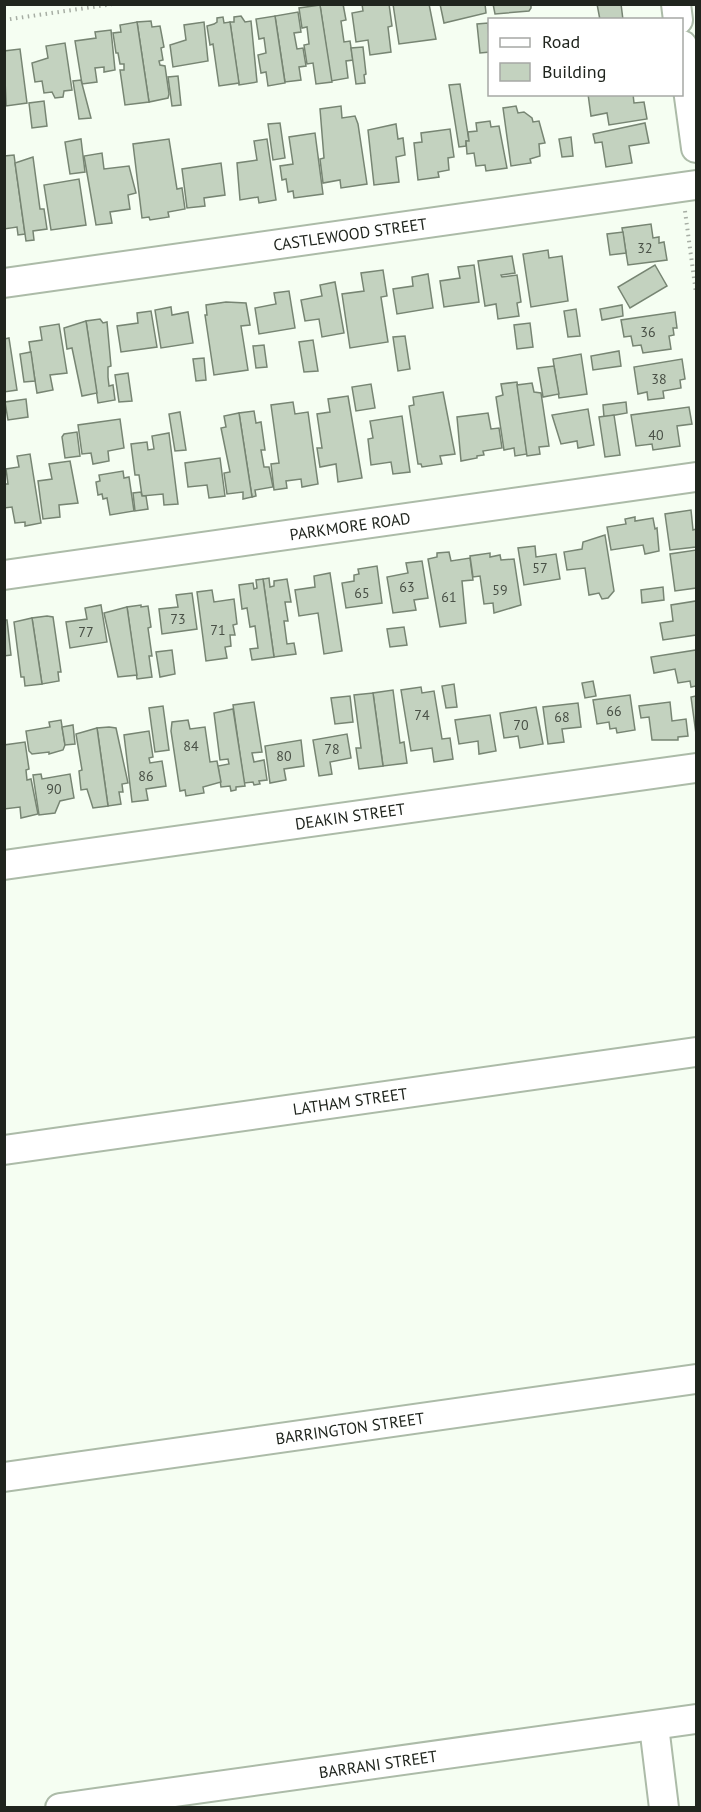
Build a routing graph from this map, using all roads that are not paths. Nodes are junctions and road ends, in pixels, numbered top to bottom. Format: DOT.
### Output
graph roads {
  1 [pos="683,59"];
  2 [pos="696,148"];
  3 [pos="696,185"];
  4 [pos="4,284"];
  5 [pos="696,477"];
  6 [pos="4,575"];
  7 [pos="696,768"];
  8 [pos="4,864"];
  9 [pos="696,1052"];
  10 [pos="4,1150"];
  11 [pos="696,1379"];
  12 [pos="4,1477"];
  13 [pos="696,1719"];
  14 [pos="654,1726"];
  15 [pos="60,1808"];
  16 [pos="664,1808"];
  1 -- 2 [label="street"];
  3 -- 4 [label="street, CASTLEWOOD STREET"];
  5 -- 6 [label="street, PARKMORE ROAD"];
  7 -- 8 [label="street, DEAKIN STREET"];
  9 -- 10 [label="street, LATHAM STREET"];
  11 -- 12 [label="street, BARRINGTON STREET"];
  13 -- 14 [label="street, BARRANI STREET"];
  14 -- 15 [label="street, BARRANI STREET"];
  14 -- 16 [label="street"];
}
